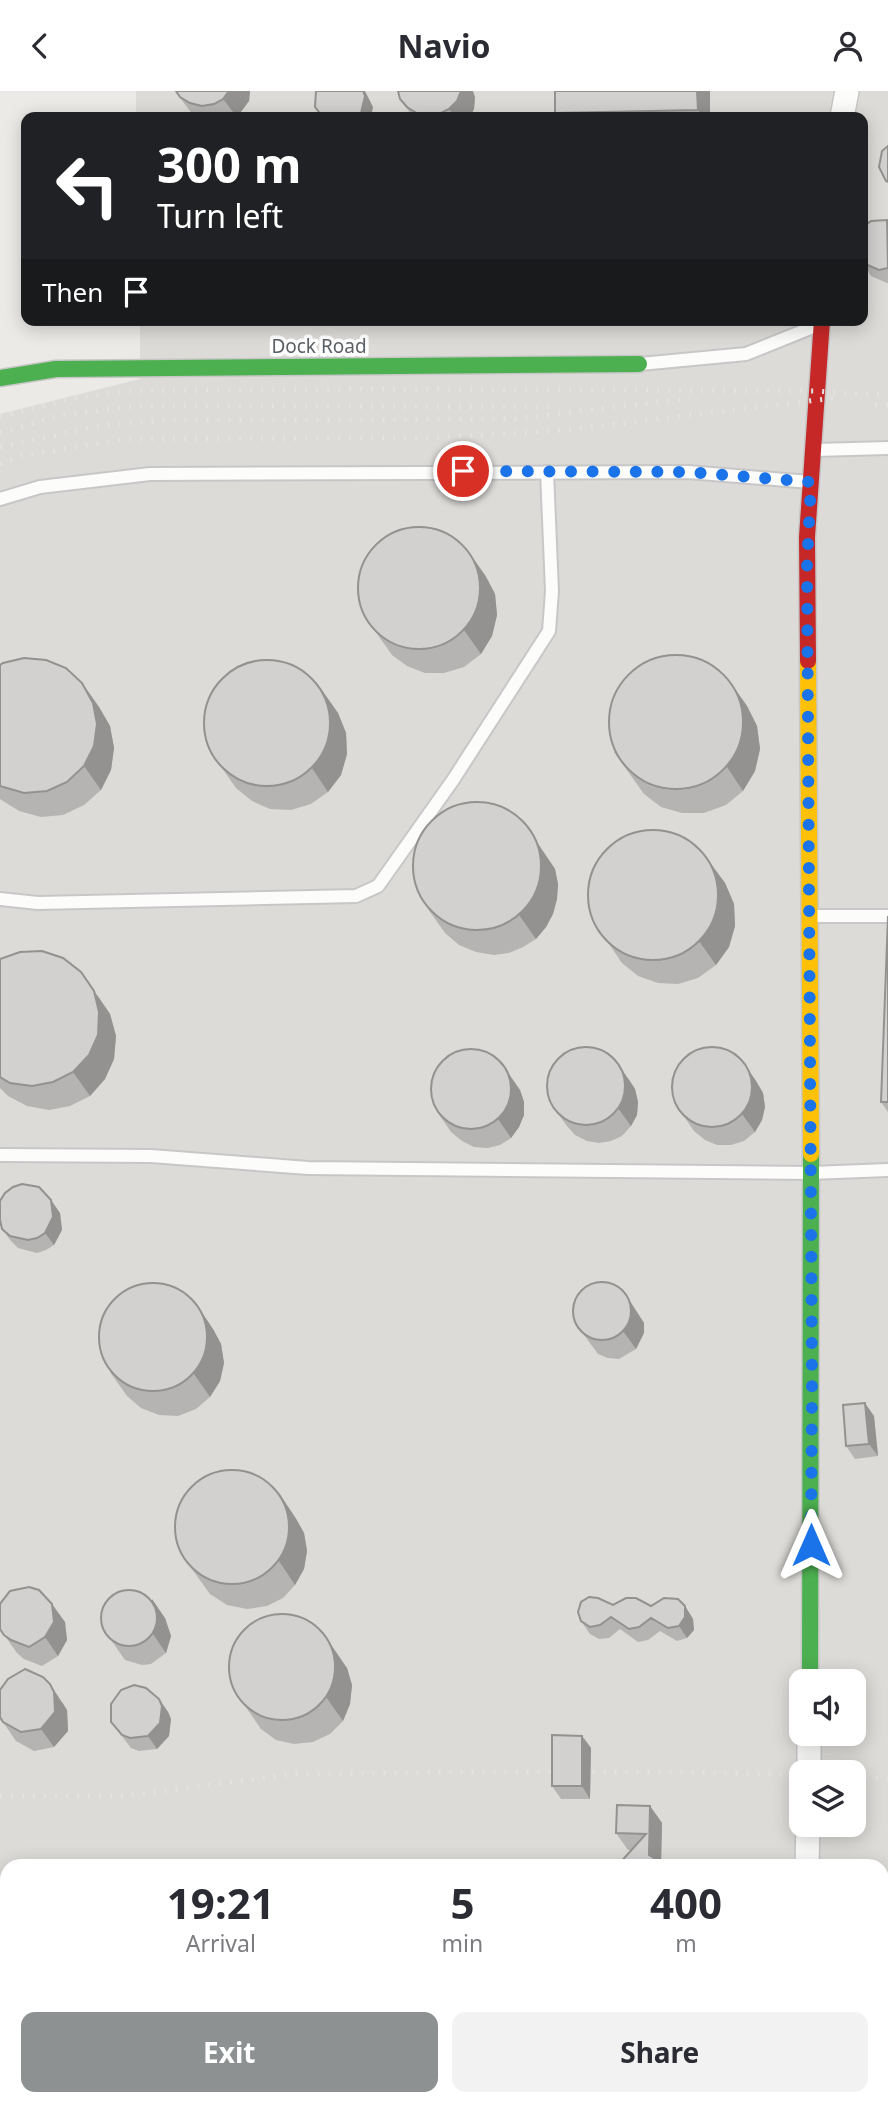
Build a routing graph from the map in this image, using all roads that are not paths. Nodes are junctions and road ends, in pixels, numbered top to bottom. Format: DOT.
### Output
graph roads {
  1 [pos="847,91"];
  2 [pos="843,112"];
  3 [pos="813,326"];
  4 [pos="822,326"];
  5 [pos="639,364"];
  6 [pos="0,378"];
  7 [pos="888,449"];
  8 [pos="813,450"];
  9 [pos="547,472"];
  10 [pos="811,482"];
  11 [pos="0,499"];
  12 [pos="0,899"];
  13 [pos="810,916"];
  14 [pos="888,916"];
  15 [pos="0,1155"];
  16 [pos="888,1170"];
  17 [pos="811,1173"];
  18 [pos="810,1669"];
  19 [pos="807,1837"];
  20 [pos="807,1859"];
  1 -- 2 [label="street"];
  3 -- 5 [label="lane"];
  4 -- 8 [label="street"];
  5 -- 6 [label="street, Dock Road"];
  7 -- 8 [label="lane"];
  8 -- 10 [label="street"];
  9 -- 10 [label="lane"];
  9 -- 11 [label="lane"];
  9 -- 12 [label="lane"];
  10 -- 13 [label="street"];
  13 -- 14 [label="lane"];
  13 -- 17 [label="street"];
  15 -- 17 [label="lane"];
  16 -- 17 [label="lane"];
  17 -- 18 [label="street"];
  19 -- 20 [label="street"];
}
